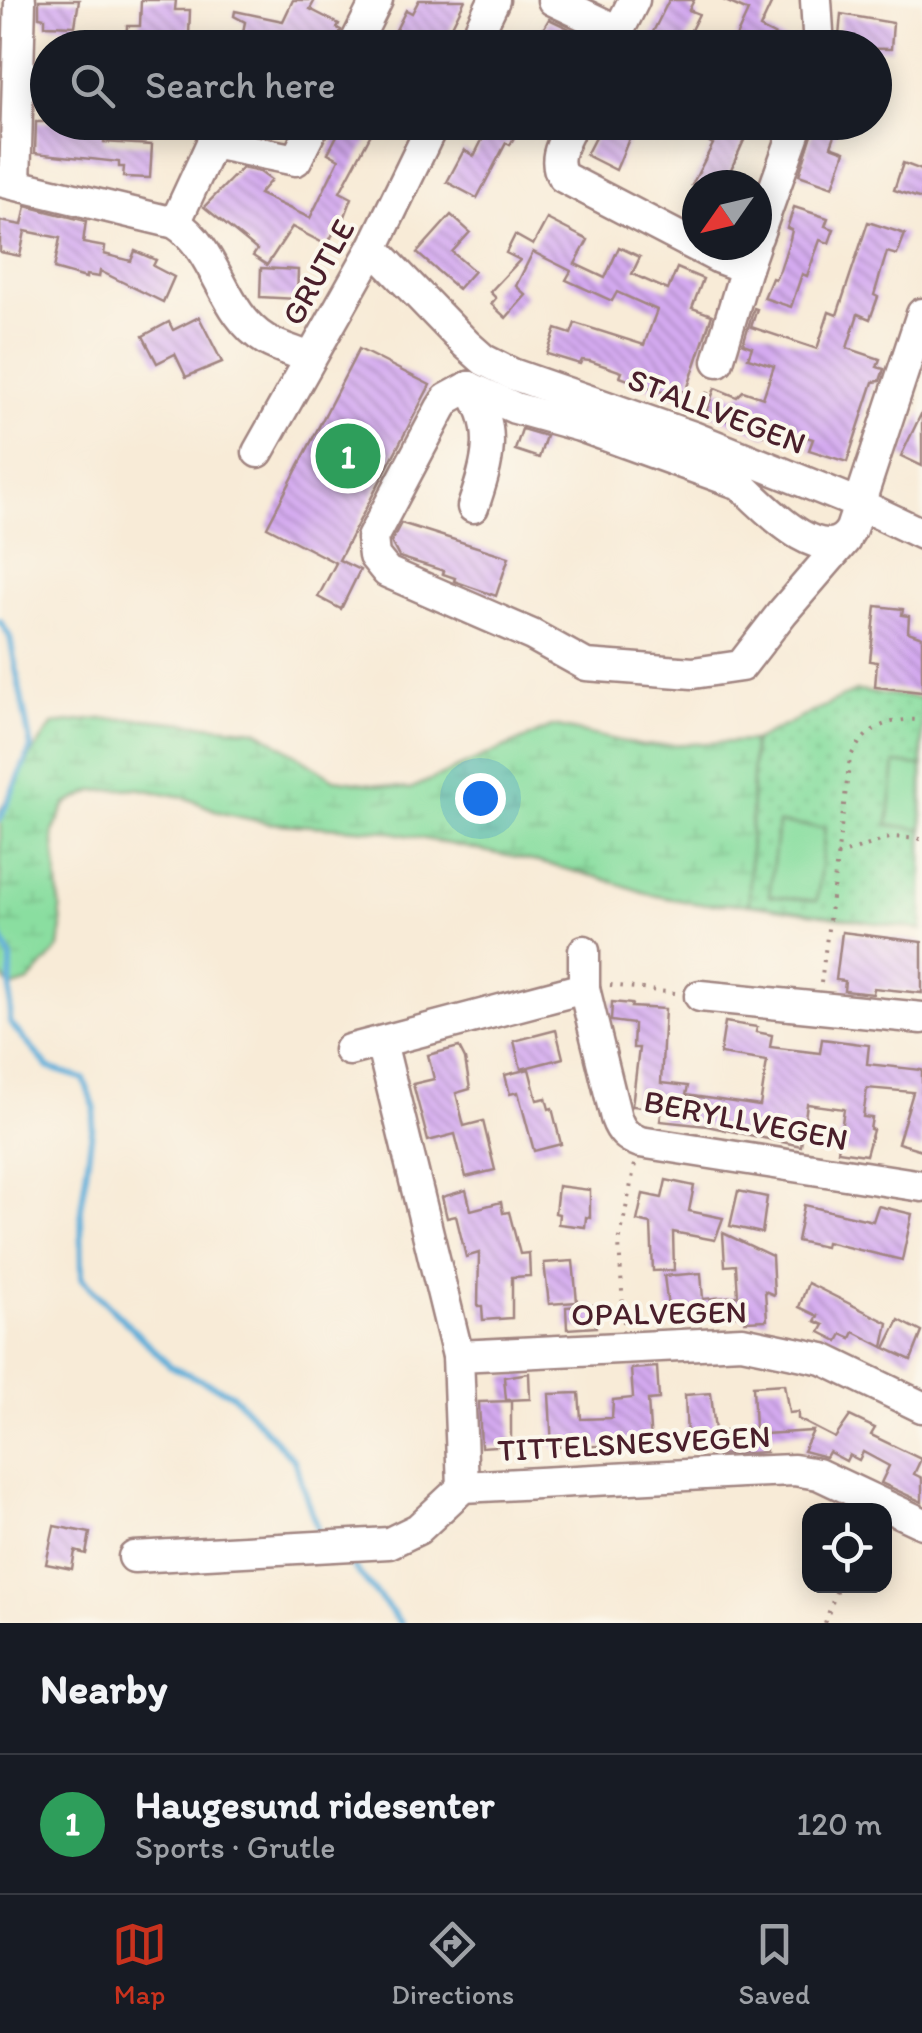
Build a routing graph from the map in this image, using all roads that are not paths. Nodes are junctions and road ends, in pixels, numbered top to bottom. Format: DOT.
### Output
graph roads {
  1 [pos="20,0"];
  2 [pos="377,0"];
  3 [pos="494,0"];
  4 [pos="553,0"];
  5 [pos="634,0"];
  6 [pos="816,0"];
  7 [pos="362,30"];
  8 [pos="480,30"];
  9 [pos="600,30"];
  10 [pos="619,30"];
  11 [pos="817,30"];
  12 [pos="210,140"];
  13 [pos="235,140"];
  14 [pos="306,140"];
  15 [pos="425,140"];
  16 [pos="564,140"];
  17 [pos="792,140"];
  18 [pos="8,183"];
  19 [pos="772,195"];
  20 [pos="175,223"];
  21 [pos="682,239"];
  22 [pos="373,248"];
  23 [pos="749,260"];
  24 [pos="922,314"];
  25 [pos="916,357"];
  26 [pos="310,358"];
  27 [pos="484,360"];
  28 [pos="718,361"];
  29 [pos="468,387"];
  30 [pos="258,452"];
  31 [pos="859,504"];
  32 [pos="473,506"];
  33 [pos="922,534"];
  34 [pos="844,540"];
  35 [pos="584,951"];
  36 [pos="584,988"];
  37 [pos="700,996"];
  38 [pos="922,1018"];
  39 [pos="381,1042"];
  40 [pos="349,1050"];
  41 [pos="922,1186"];
  42 [pos="458,1356"];
  43 [pos="922,1408"];
  44 [pos="463,1487"];
  45 [pos="922,1523"];
  46 [pos="134,1557"];
  1 -- 18 [label="street"];
  2 -- 7 [label="street"];
  3 -- 8 [label="street"];
  4 -- 9 [label="street"];
  5 -- 10 [label="street"];
  6 -- 11 [label="street"];
  12 -- 20 [label="street"];
  13 -- 14 [label="street"];
  15 -- 22 [label="street, GRUTLE"];
  16 -- 21 [label="street"];
  17 -- 19 [label="street"];
  18 -- 20 [label="street"];
  20 -- 26 [label="street"];
  22 -- 26 [label="street, GRUTLE"];
  22 -- 27 [label="street, STALLVEGEN"];
  23 -- 28 [label="street"];
  24 -- 25 [label="street"];
  25 -- 31 [label="street"];
  26 -- 30 [label="street, GRUTLE"];
  27 -- 29 [label="street"];
  27 -- 31 [label="street, STALLVEGEN"];
  29 -- 32 [label="street"];
  29 -- 34 [label="street"];
  29 -- 34 [label="street"];
  31 -- 33 [label="street, STALLVEGEN"];
  31 -- 34 [label="street"];
  35 -- 36 [label="street, BERYLLVEGEN"];
  36 -- 39 [label="street"];
  36 -- 41 [label="street, BERYLLVEGEN"];
  37 -- 38 [label="street"];
  39 -- 40 [label="street"];
  39 -- 42 [label="street"];
  42 -- 43 [label="street, OPALVEGEN"];
  42 -- 44 [label="street"];
  44 -- 45 [label="street, TITTELSNESVEGEN"];
  44 -- 46 [label="street, TITTELSNESVEGEN"];
}
